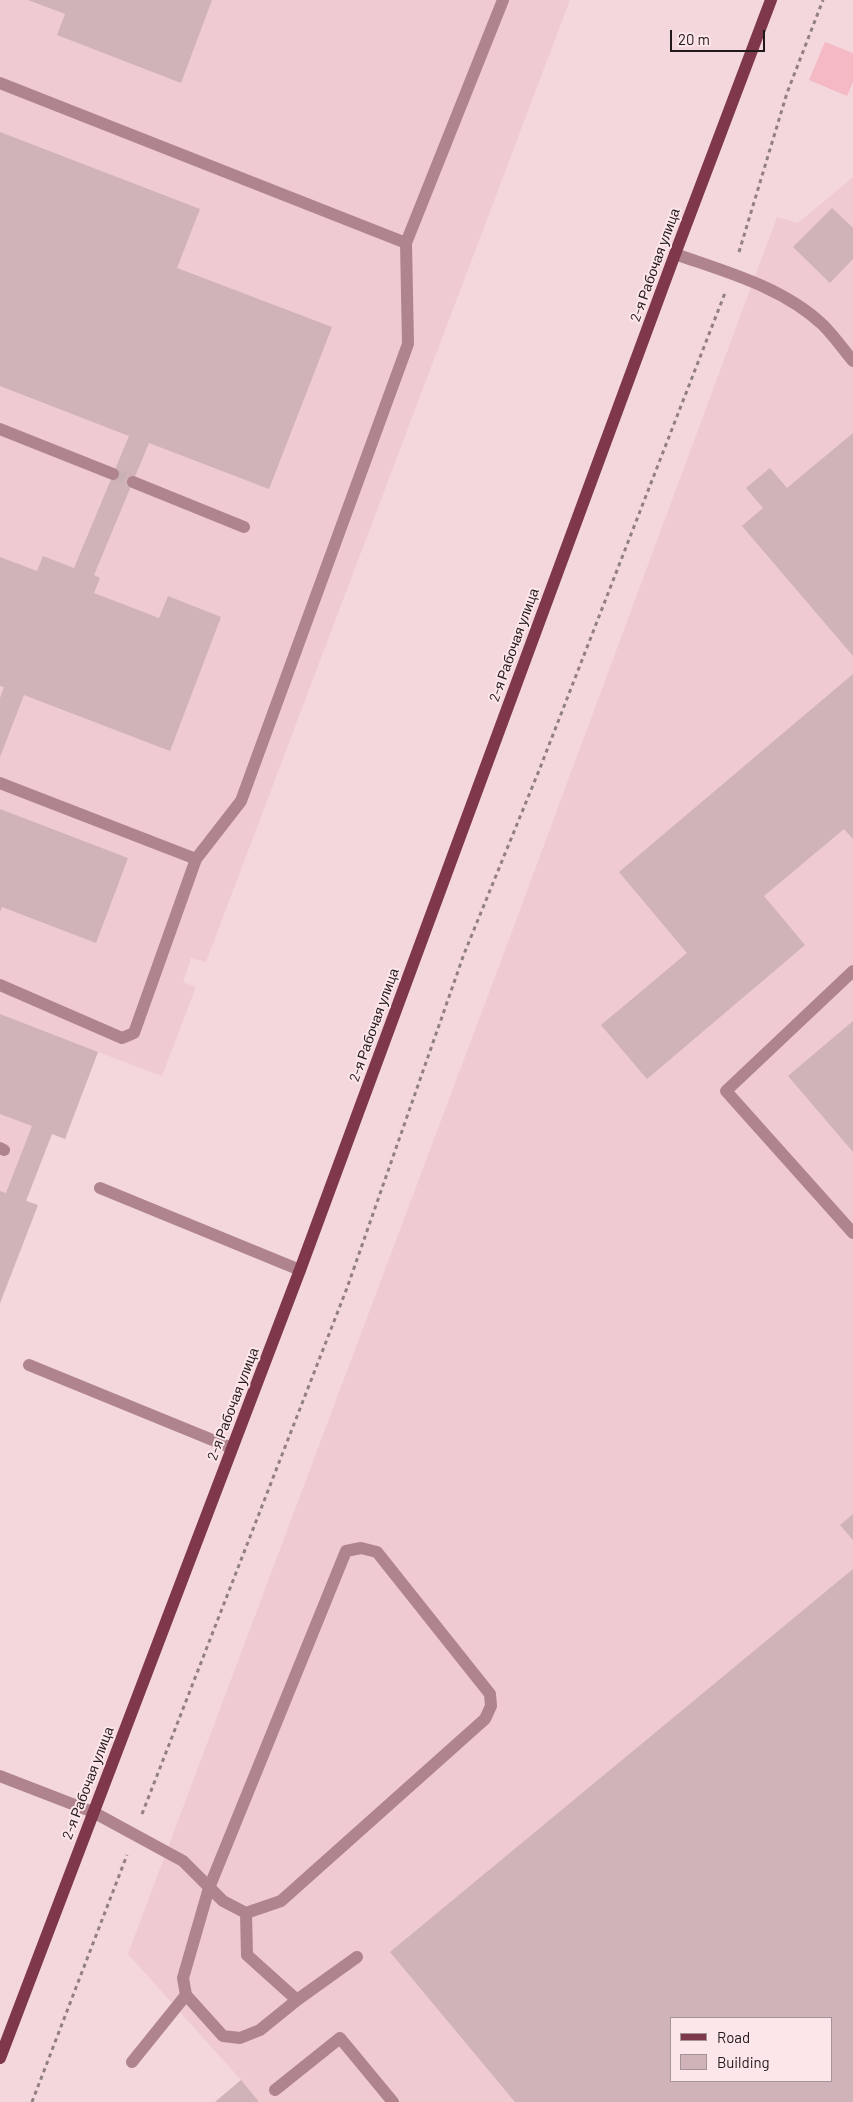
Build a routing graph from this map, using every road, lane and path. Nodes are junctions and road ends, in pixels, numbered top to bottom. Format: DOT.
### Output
graph roads {
  1 [pos="503,0"];
  2 [pos="771,0"];
  3 [pos="823,0"];
  4 [pos="0,83"];
  5 [pos="406,243"];
  6 [pos="675,254"];
  7 [pos="732,274"];
  8 [pos="853,361"];
  9 [pos="0,429"];
  10 [pos="113,474"];
  11 [pos="133,482"];
  12 [pos="244,527"];
  13 [pos="0,783"];
  14 [pos="196,859"];
  15 [pos="853,971"];
  16 [pos="0,985"];
  17 [pos="100,1188"];
  18 [pos="853,1233"];
  19 [pos="300,1270"];
  20 [pos="29,1365"];
  21 [pos="232,1448"];
  22 [pos="0,1776"];
  23 [pos="93,1812"];
  24 [pos="134,1834"];
  25 [pos="209,1888"];
  26 [pos="246,1913"];
  27 [pos="358,1957"];
  28 [pos="186,1995"];
  29 [pos="296,2000"];
  30 [pos="0,2058"];
  31 [pos="132,2062"];
  32 [pos="275,2090"];
  33 [pos="32,2102"];
  34 [pos="393,2102"];
  1 -- 5 [label="lane"];
  2 -- 6 [label="main road, 2-я Рабочая улица"];
  3 -- 7 [label="path"];
  4 -- 5 [label="lane"];
  5 -- 14 [label="lane"];
  6 -- 7 [label="lane"];
  6 -- 19 [label="main road, 2-я Рабочая улица"];
  7 -- 8 [label="lane"];
  7 -- 24 [label="path"];
  9 -- 10 [label="lane"];
  11 -- 12 [label="lane"];
  13 -- 14 [label="lane"];
  14 -- 16 [label="lane"];
  15 -- 18 [label="lane"];
  17 -- 19 [label="lane"];
  19 -- 21 [label="main road, 2-я Рабочая улица"];
  20 -- 21 [label="lane"];
  21 -- 23 [label="main road, 2-я Рабочая улица"];
  22 -- 23 [label="lane"];
  23 -- 24 [label="lane"];
  23 -- 30 [label="main road, 2-я Рабочая улица"];
  24 -- 25 [label="lane"];
  24 -- 33 [label="path"];
  25 -- 26 [label="lane"];
  25 -- 26 [label="lane"];
  25 -- 28 [label="lane"];
  26 -- 29 [label="lane"];
  27 -- 29 [label="lane"];
  28 -- 29 [label="lane"];
  28 -- 31 [label="lane"];
  32 -- 34 [label="lane"];
}
